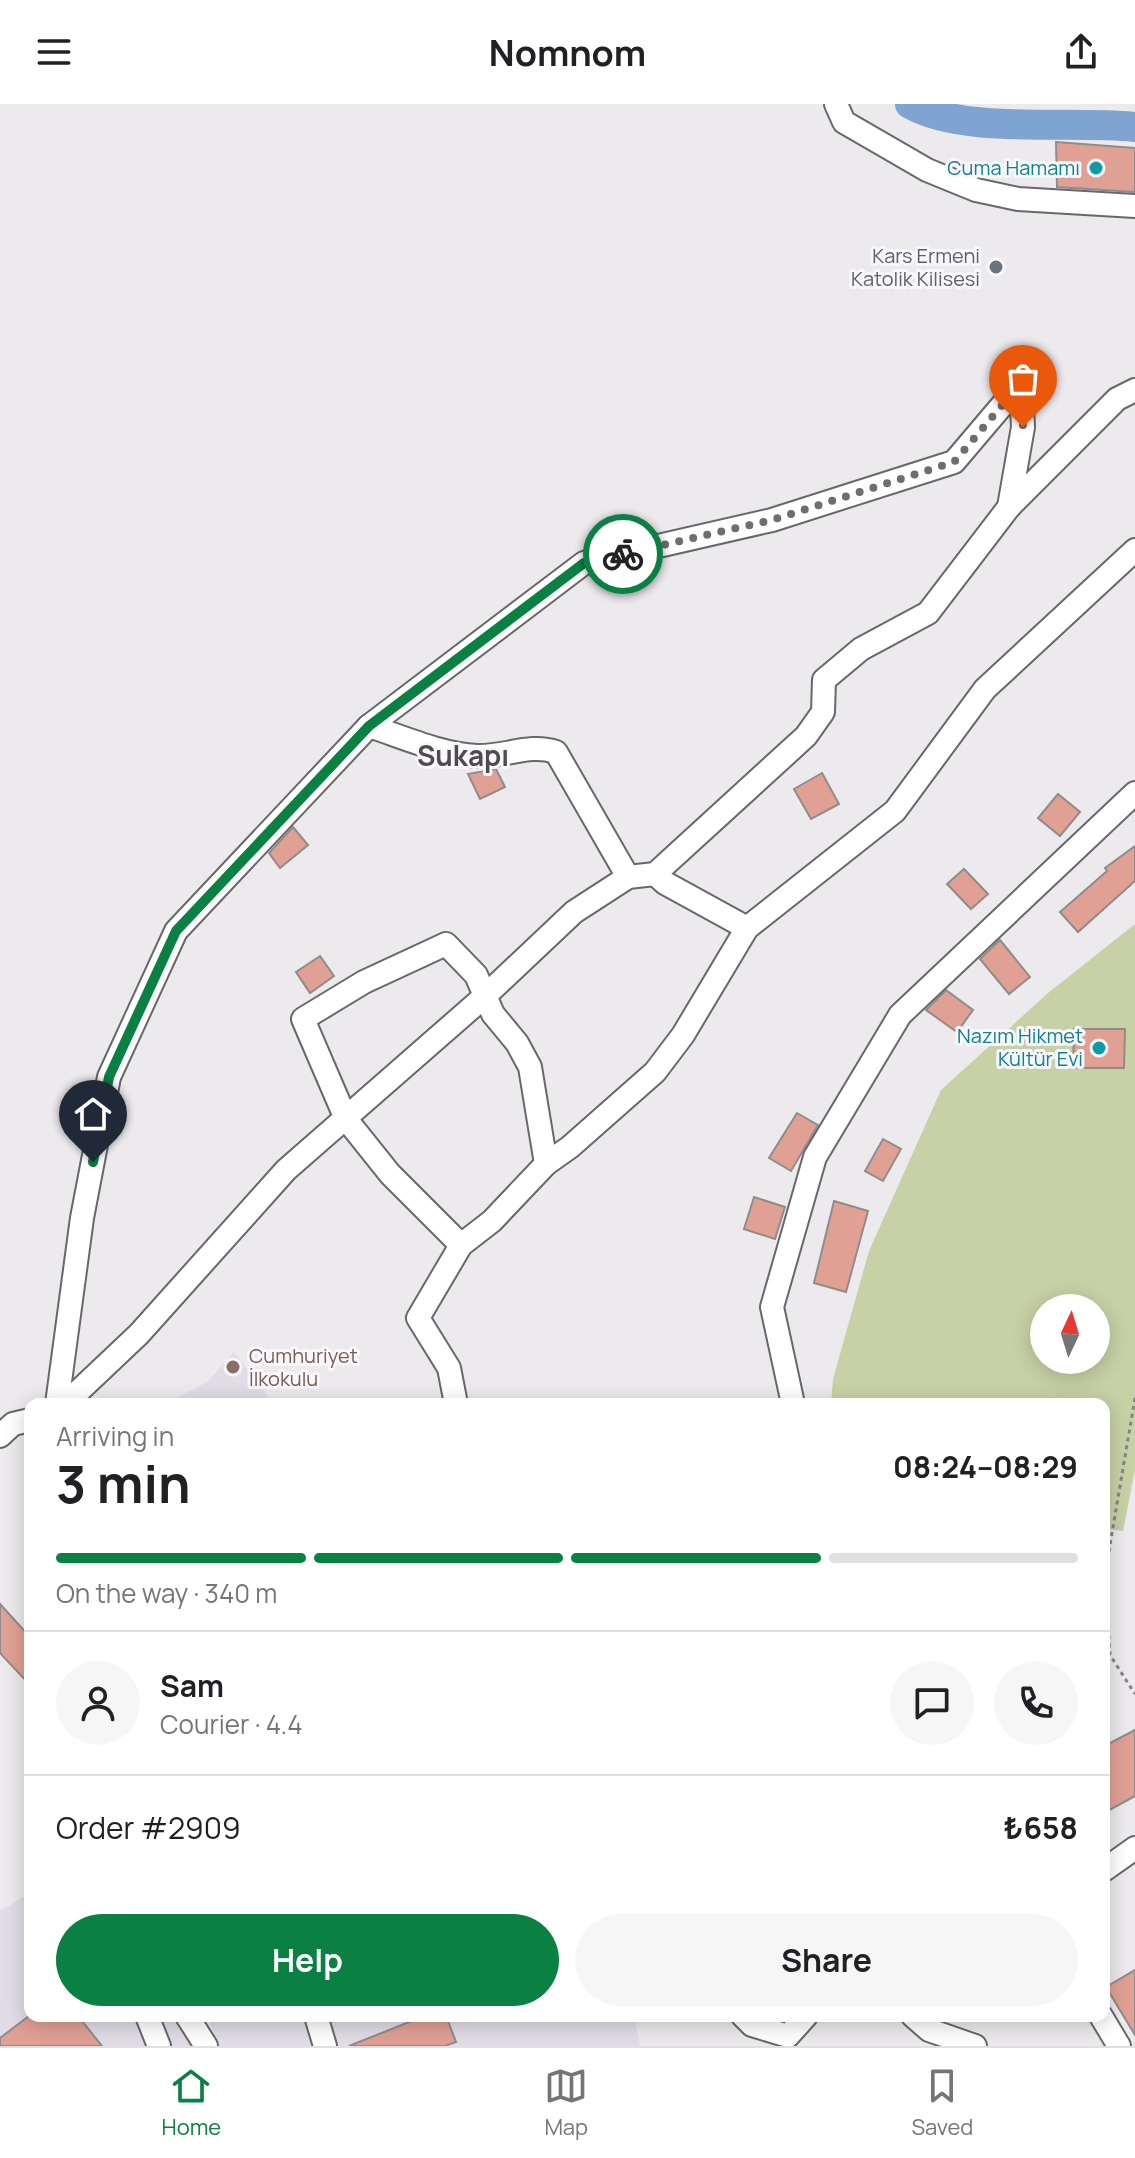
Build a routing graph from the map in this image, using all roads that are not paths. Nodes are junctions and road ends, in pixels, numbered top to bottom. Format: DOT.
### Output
graph roads {
  1 [pos="836,104"];
  2 [pos="1135,206"];
  3 [pos="1135,390"];
  4 [pos="1009,507"];
  5 [pos="1135,550"];
  6 [pos="369,726"];
  7 [pos="1135,793"];
  8 [pos="655,874"];
  9 [pos="628,877"];
  10 [pos="747,928"];
  11 [pos="485,996"];
  12 [pos="346,1119"];
  13 [pos="546,1164"];
  14 [pos="461,1245"];
  15 [pos="58,1398"];
  16 [pos="71,1398"];
  17 [pos="455,1398"];
  18 [pos="792,1398"];
  19 [pos="24,1421"];
  20 [pos="0,1436"];
  21 [pos="1135,1848"];
  22 [pos="1110,1866"];
  23 [pos="149,2022"];
  24 [pos="191,2022"];
  25 [pos="318,2022"];
  26 [pos="749,2022"];
  27 [pos="802,2022"];
  28 [pos="920,2022"];
  29 [pos="1105,2022"];
  30 [pos="790,2041"];
  31 [pos="159,2046"];
  32 [pos="206,2046"];
  33 [pos="325,2046"];
  34 [pos="975,2046"];
  35 [pos="1119,2046"];
  1 -- 2 [label="street"];
  3 -- 4 [label="street"];
  4 -- 6 [label="street"];
  4 -- 8 [label="street"];
  5 -- 10 [label="street"];
  6 -- 9 [label="street"];
  6 -- 15 [label="street"];
  7 -- 18 [label="street"];
  8 -- 9 [label="street"];
  8 -- 10 [label="street"];
  9 -- 11 [label="street"];
  10 -- 13 [label="street"];
  11 -- 12 [label="street"];
  11 -- 12 [label="street"];
  11 -- 13 [label="street"];
  12 -- 14 [label="street"];
  12 -- 16 [label="street"];
  13 -- 14 [label="street"];
  14 -- 17 [label="street"];
  19 -- 20 [label="street"];
  21 -- 22 [label="street"];
  23 -- 31 [label="street"];
  24 -- 32 [label="street"];
  25 -- 33 [label="street"];
  26 -- 30 [label="street"];
  27 -- 30 [label="street"];
  28 -- 34 [label="street"];
  29 -- 35 [label="street"];
}
